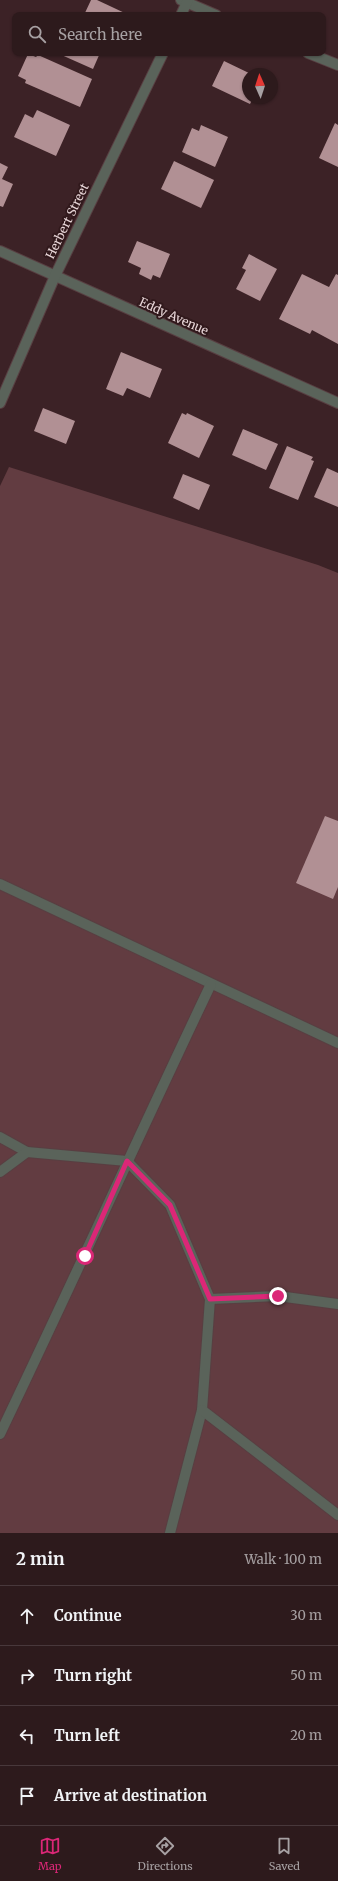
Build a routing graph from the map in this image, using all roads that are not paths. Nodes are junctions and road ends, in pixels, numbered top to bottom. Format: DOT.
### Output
graph roads {
  1 [pos="186,1"];
  2 [pos="182,12"];
  3 [pos="210,12"];
  4 [pos="162,56"];
  5 [pos="316,56"];
  6 [pos="338,65"];
  7 [pos="0,251"];
  8 [pos="55,276"];
  9 [pos="0,403"];
  10 [pos="338,403"];
  11 [pos="0,884"];
  12 [pos="211,984"];
  13 [pos="338,1043"];
  14 [pos="0,1137"];
  15 [pos="27,1152"];
  16 [pos="127,1161"];
  17 [pos="0,1172"];
  18 [pos="210,1299"];
  19 [pos="338,1304"];
  20 [pos="202,1410"];
  21 [pos="0,1434"];
  22 [pos="338,1515"];
  23 [pos="170,1533"];
  1 -- 2 [label="street"];
  1 -- 3 [label="street"];
  4 -- 8 [label="street, Herbert Street"];
  5 -- 6 [label="street"];
  7 -- 8 [label="street, Eddy Avenue"];
  8 -- 9 [label="street, Herbert Street"];
  8 -- 10 [label="street, Eddy Avenue"];
  11 -- 12 [label="street"];
  12 -- 13 [label="street"];
  12 -- 16 [label="street"];
  14 -- 15 [label="street"];
  15 -- 16 [label="street"];
  15 -- 17 [label="street"];
  16 -- 18 [label="street"];
  16 -- 21 [label="street"];
  18 -- 19 [label="street"];
  18 -- 20 [label="street"];
  20 -- 22 [label="street"];
  20 -- 23 [label="street"];
}
